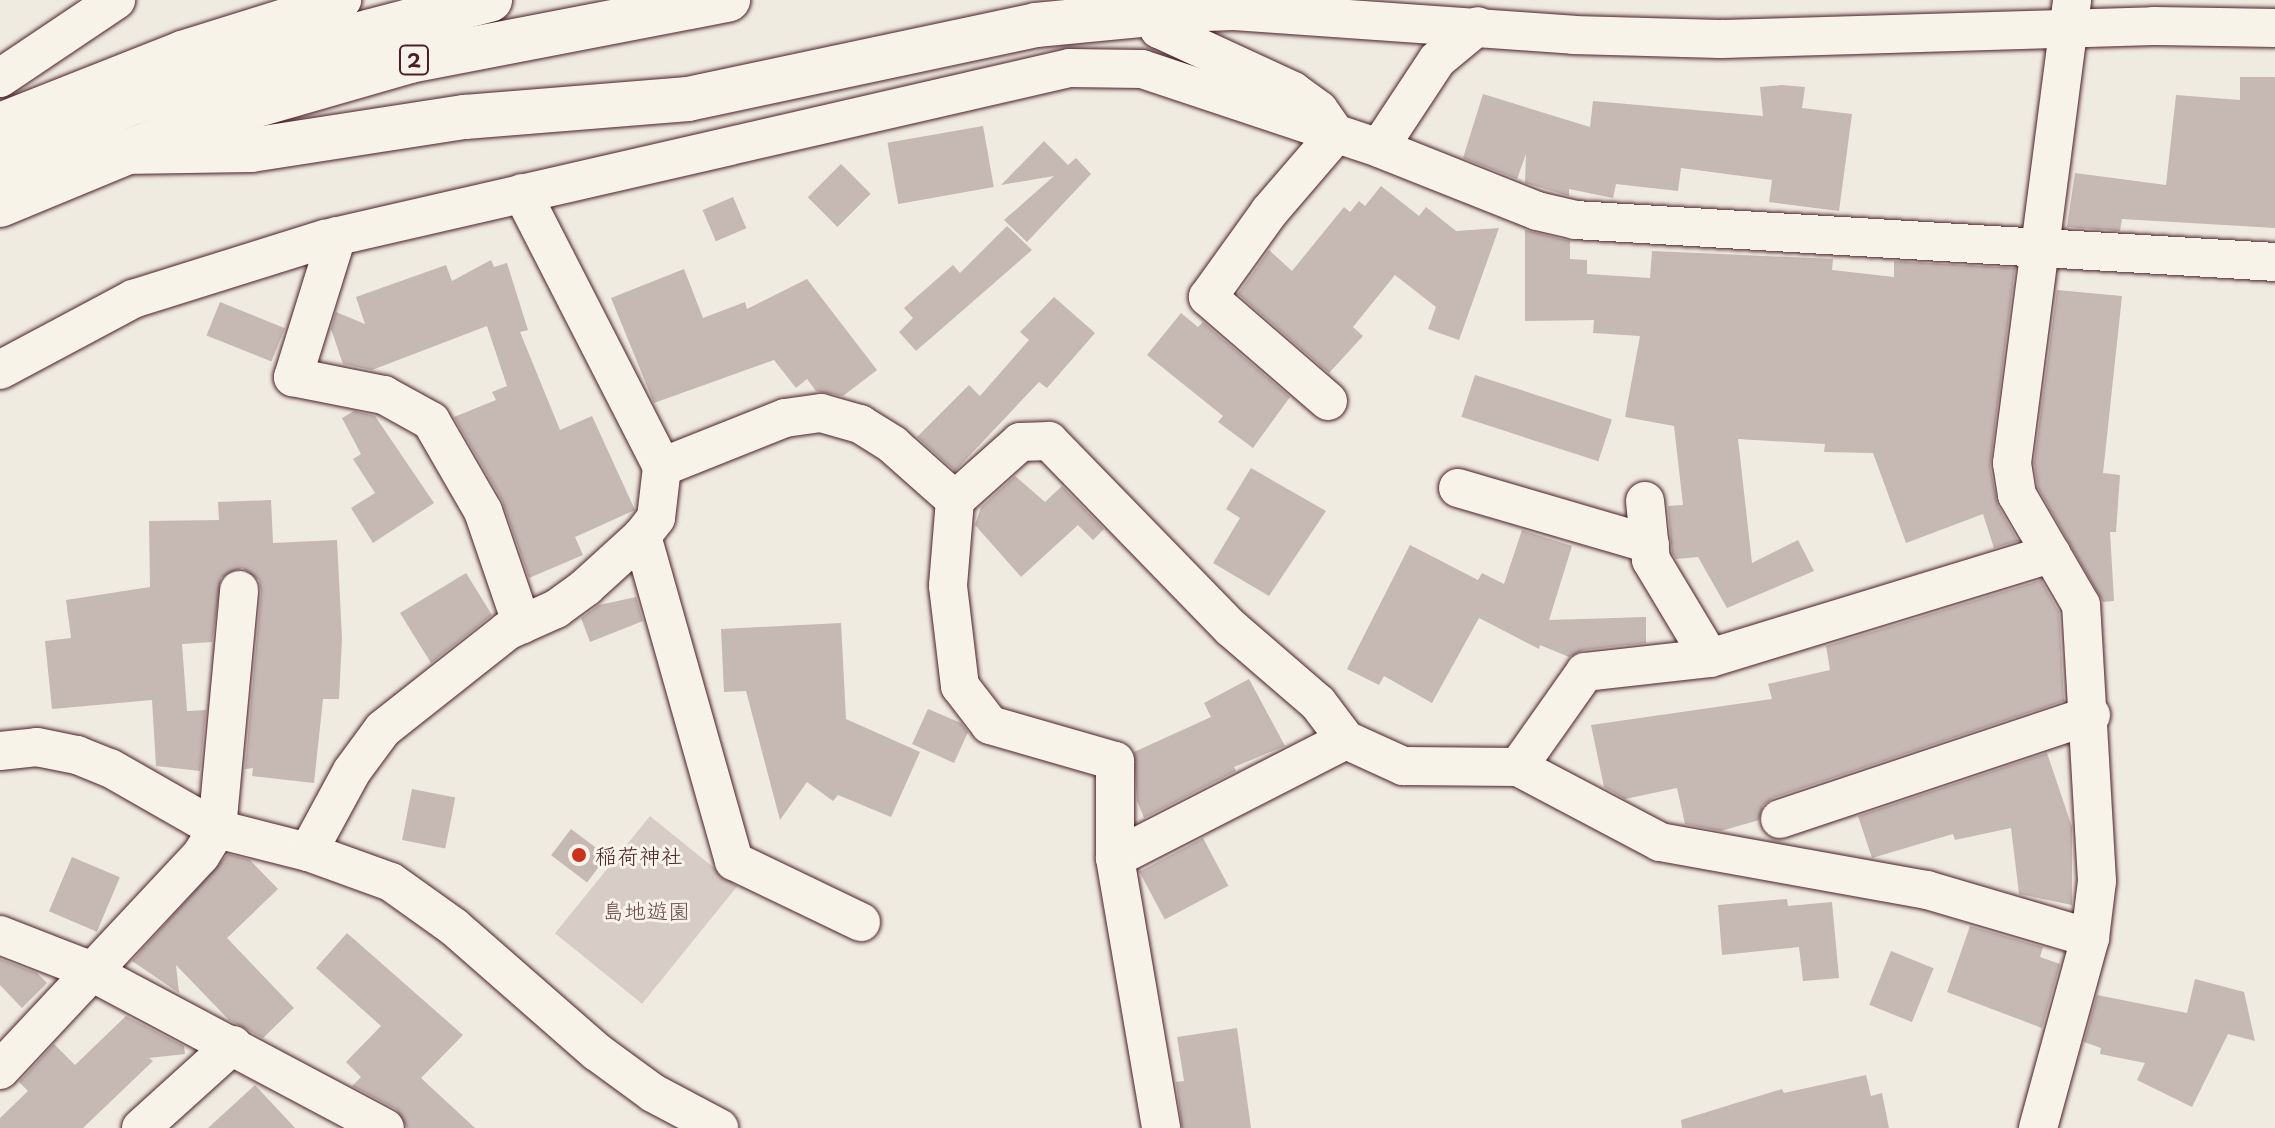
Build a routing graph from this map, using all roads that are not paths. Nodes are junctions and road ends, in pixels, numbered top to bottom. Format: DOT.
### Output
graph roads {
  1 [pos="116,0"];
  2 [pos="342,0"];
  3 [pos="490,0"];
  4 [pos="721,1"];
  5 [pos="1148,7"];
  6 [pos="2070,16"];
  7 [pos="1478,26"];
  8 [pos="2275,28"];
  9 [pos="0,78"];
  10 [pos="0,122"];
  11 [pos="1336,134"];
  12 [pos="1379,148"];
  13 [pos="123,152"];
  14 [pos="0,161"];
  15 [pos="522,193"];
  16 [pos="0,205"];
  17 [pos="337,236"];
  18 [pos="2044,248"];
  19 [pos="2275,262"];
  20 [pos="0,370"];
  21 [pos="1328,401"];
  22 [pos="662,467"];
  23 [pos="1458,488"];
  24 [pos="955,500"];
  25 [pos="1645,501"];
  26 [pos="642,536"];
  27 [pos="1650,544"];
  28 [pos="2051,554"];
  29 [pos="239,590"];
  30 [pos="522,625"];
  31 [pos="1710,658"];
  32 [pos="2091,715"];
  33 [pos="1346,740"];
  34 [pos="0,751"];
  35 [pos="1518,767"];
  36 [pos="1780,819"];
  37 [pos="217,829"];
  38 [pos="308,852"];
  39 [pos="1115,858"];
  40 [pos="861,922"];
  41 [pos="0,935"];
  42 [pos="2090,938"];
  43 [pos="92,973"];
  44 [pos="233,1045"];
  45 [pos="0,1070"];
  46 [pos="141,1128"];
  47 [pos="385,1128"];
  48 [pos="719,1128"];
  49 [pos="1161,1128"];
  50 [pos="2038,1128"];
  1 -- 9 [label="street"];
  2 -- 10 [label="street"];
  3 -- 14 [label="highway"];
  4 -- 13 [label="highway, 2"];
  5 -- 7 [label="street"];
  5 -- 11 [label="street"];
  5 -- 13 [label="highway"];
  6 -- 7 [label="street"];
  6 -- 8 [label="street"];
  6 -- 18 [label="street"];
  7 -- 12 [label="street"];
  11 -- 12 [label="street"];
  11 -- 15 [label="street"];
  11 -- 21 [label="street"];
  12 -- 18 [label="street"];
  13 -- 16 [label="highway, 2"];
  15 -- 17 [label="street"];
  15 -- 22 [label="street"];
  17 -- 20 [label="street"];
  17 -- 30 [label="street"];
  18 -- 19 [label="street"];
  18 -- 28 [label="street"];
  22 -- 24 [label="street"];
  22 -- 26 [label="street"];
  23 -- 27 [label="street"];
  24 -- 33 [label="street"];
  24 -- 39 [label="street"];
  25 -- 27 [label="street"];
  26 -- 30 [label="street"];
  26 -- 40 [label="street"];
  27 -- 31 [label="street"];
  28 -- 31 [label="street"];
  28 -- 32 [label="street"];
  29 -- 37 [label="street"];
  30 -- 38 [label="street"];
  31 -- 35 [label="street"];
  32 -- 36 [label="street"];
  32 -- 42 [label="street"];
  33 -- 35 [label="street"];
  33 -- 39 [label="street"];
  34 -- 37 [label="street"];
  35 -- 42 [label="street"];
  37 -- 38 [label="street"];
  37 -- 43 [label="street"];
  38 -- 48 [label="street"];
  39 -- 49 [label="street"];
  41 -- 43 [label="street"];
  42 -- 50 [label="street"];
  43 -- 44 [label="street"];
  43 -- 45 [label="street"];
  44 -- 46 [label="street"];
  44 -- 47 [label="street"];
}
